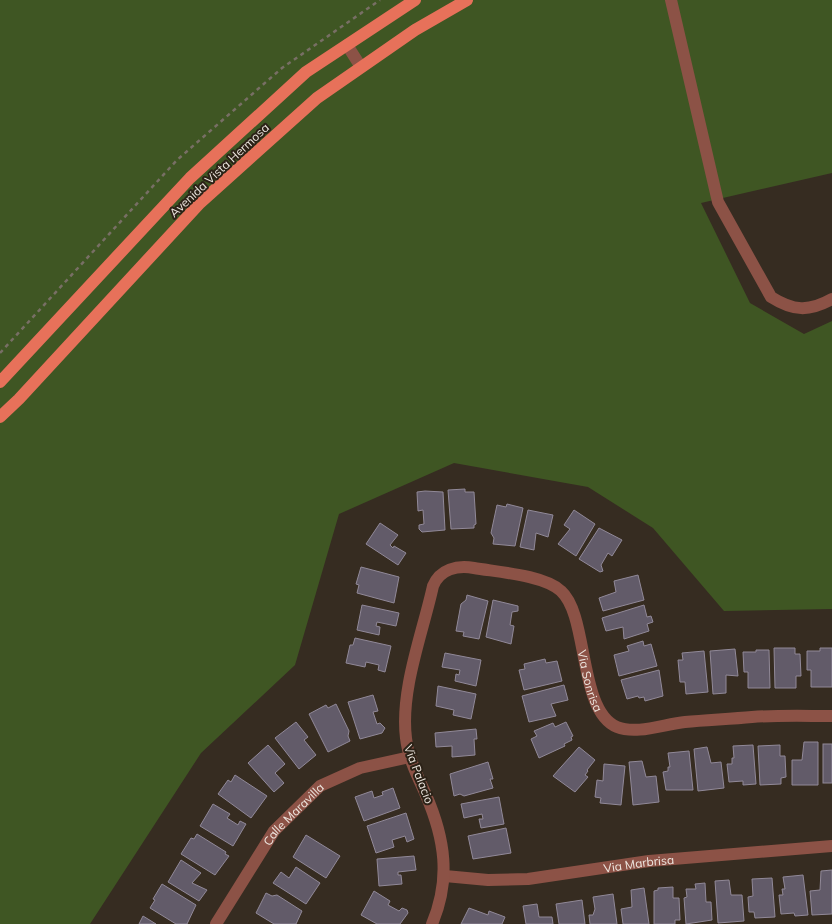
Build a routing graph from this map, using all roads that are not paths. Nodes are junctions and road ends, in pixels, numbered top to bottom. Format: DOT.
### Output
graph roads {
  1 [pos="415,0"];
  2 [pos="467,0"];
  3 [pos="671,0"];
  4 [pos="347,45"];
  5 [pos="362,67"];
  6 [pos="832,299"];
  7 [pos="0,382"];
  8 [pos="0,417"];
  9 [pos="448,569"];
  10 [pos="832,716"];
  11 [pos="410,757"];
  12 [pos="832,846"];
  13 [pos="445,876"];
  14 [pos="216,924"];
  15 [pos="432,924"];
  1 -- 4 [label="main road, Avenida Vista Hermosa"];
  2 -- 5 [label="main road, Avenida Vista Hermosa"];
  3 -- 6 [label="street"];
  4 -- 5 [label="street"];
  4 -- 7 [label="main road, Avenida Vista Hermosa"];
  5 -- 8 [label="main road, Avenida Vista Hermosa"];
  9 -- 10 [label="street, Via Sonrisa"];
  9 -- 11 [label="street, Via Palacio"];
  11 -- 13 [label="street, Via Palacio"];
  11 -- 14 [label="street, Calle Maravilla"];
  12 -- 13 [label="street, Via Marbrisa"];
  13 -- 15 [label="street, Via Palacio"];
}
